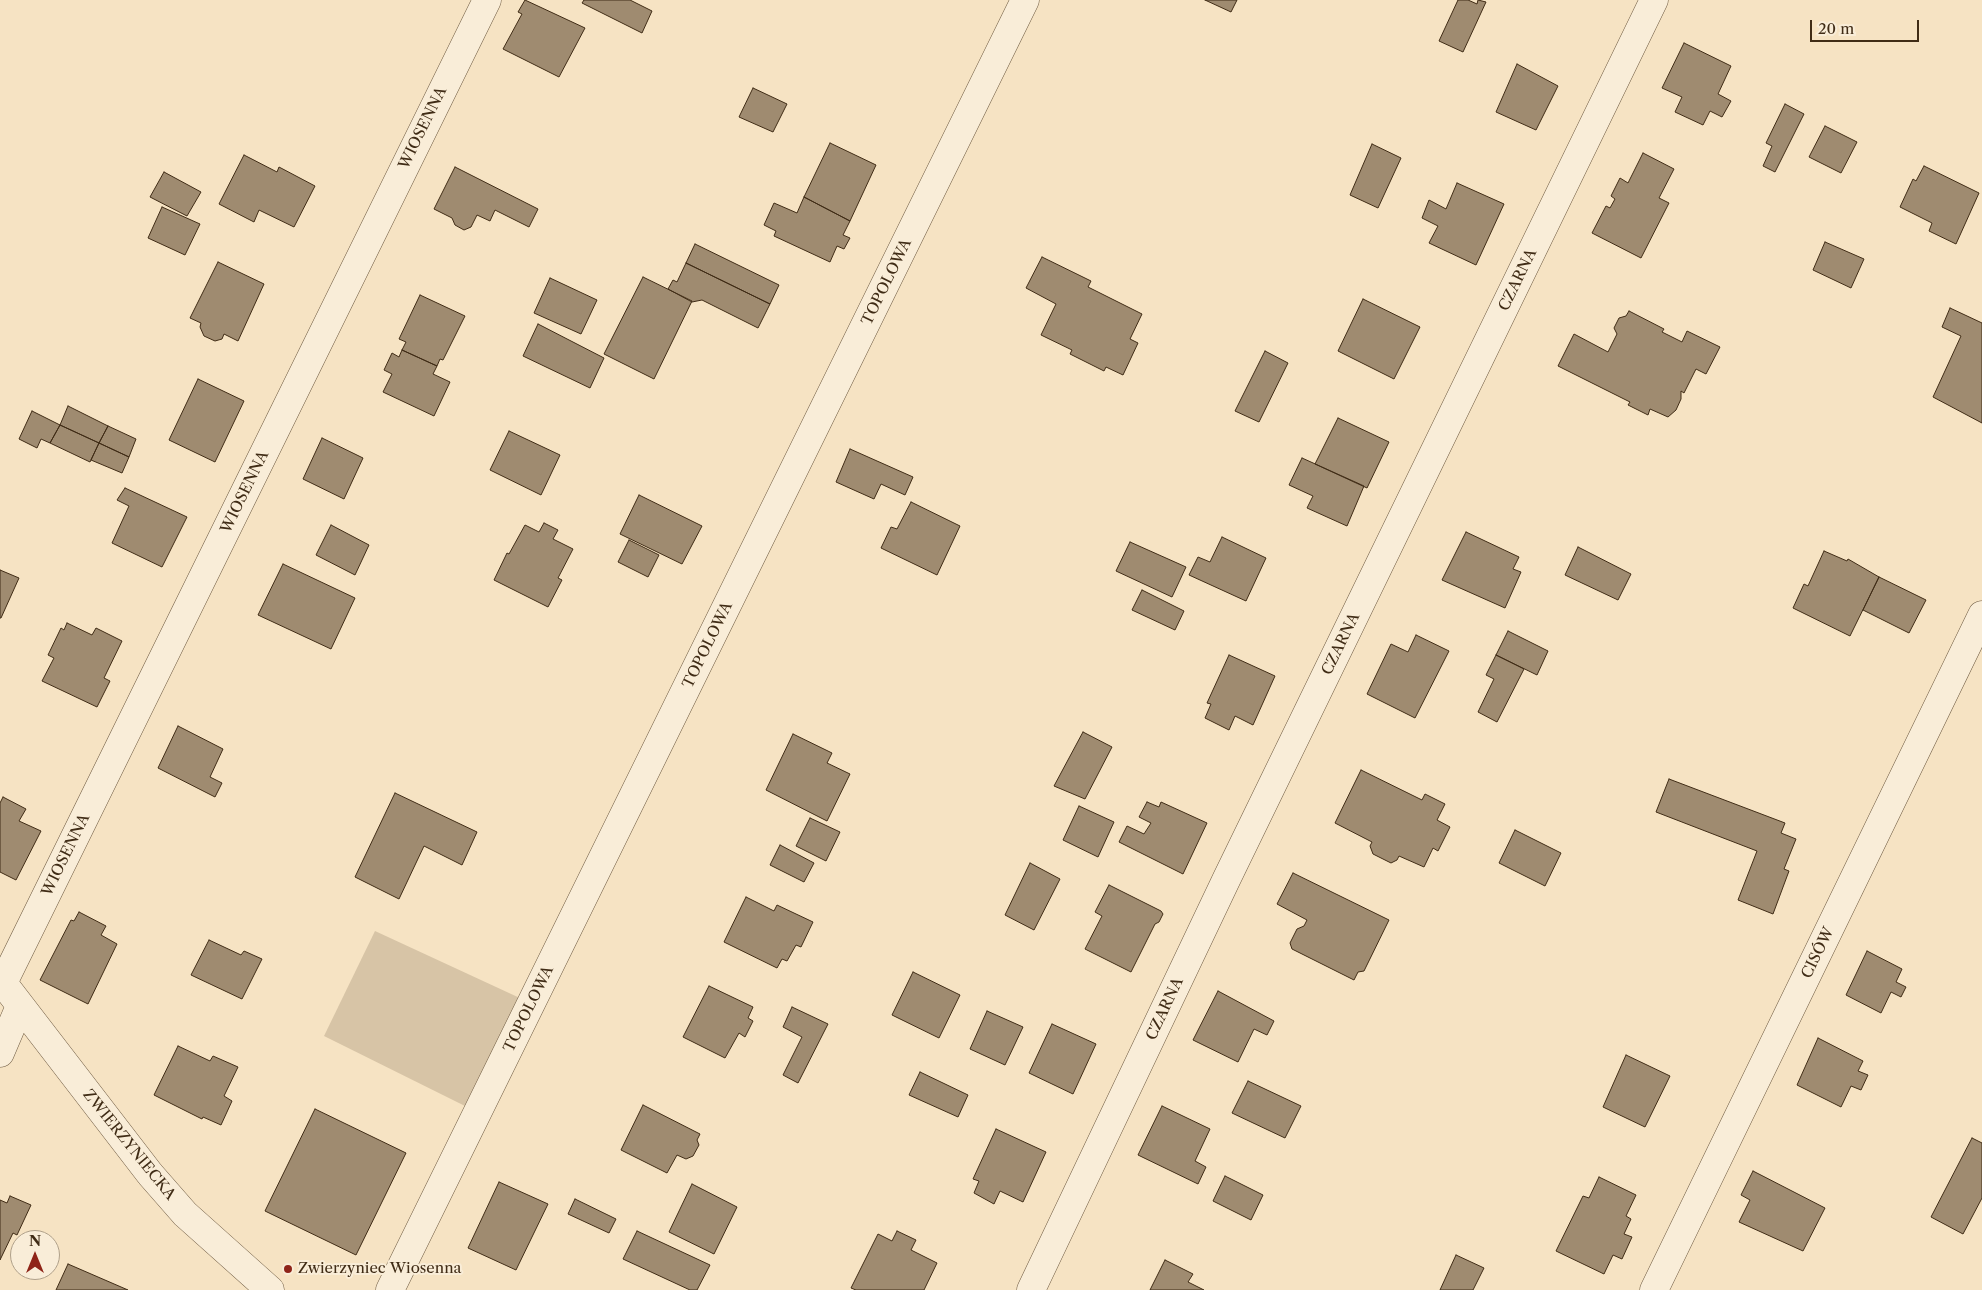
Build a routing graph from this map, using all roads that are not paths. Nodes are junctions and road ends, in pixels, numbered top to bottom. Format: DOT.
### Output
graph roads {
  1 [pos="486,0"];
  2 [pos="1025,0"];
  3 [pos="1654,0"];
  4 [pos="1982,615"];
  5 [pos="1,981"];
  6 [pos="20,1006"];
  7 [pos="0,1052"];
  8 [pos="245,1281"];
  9 [pos="270,1290"];
  10 [pos="390,1290"];
  11 [pos="1031,1290"];
  12 [pos="1654,1290"];
  1 -- 5 [label="street, WIOSENNA"];
  2 -- 10 [label="street, TOPOLOWA"];
  3 -- 11 [label="street, CZARNA"];
  4 -- 12 [label="street, CISÓW"];
  5 -- 6 [label="street, ZWIERZYNIECKA"];
  6 -- 7 [label="street"];
  6 -- 8 [label="street, ZWIERZYNIECKA"];
  8 -- 9 [label="street, ZWIERZYNIECKA"];
}
